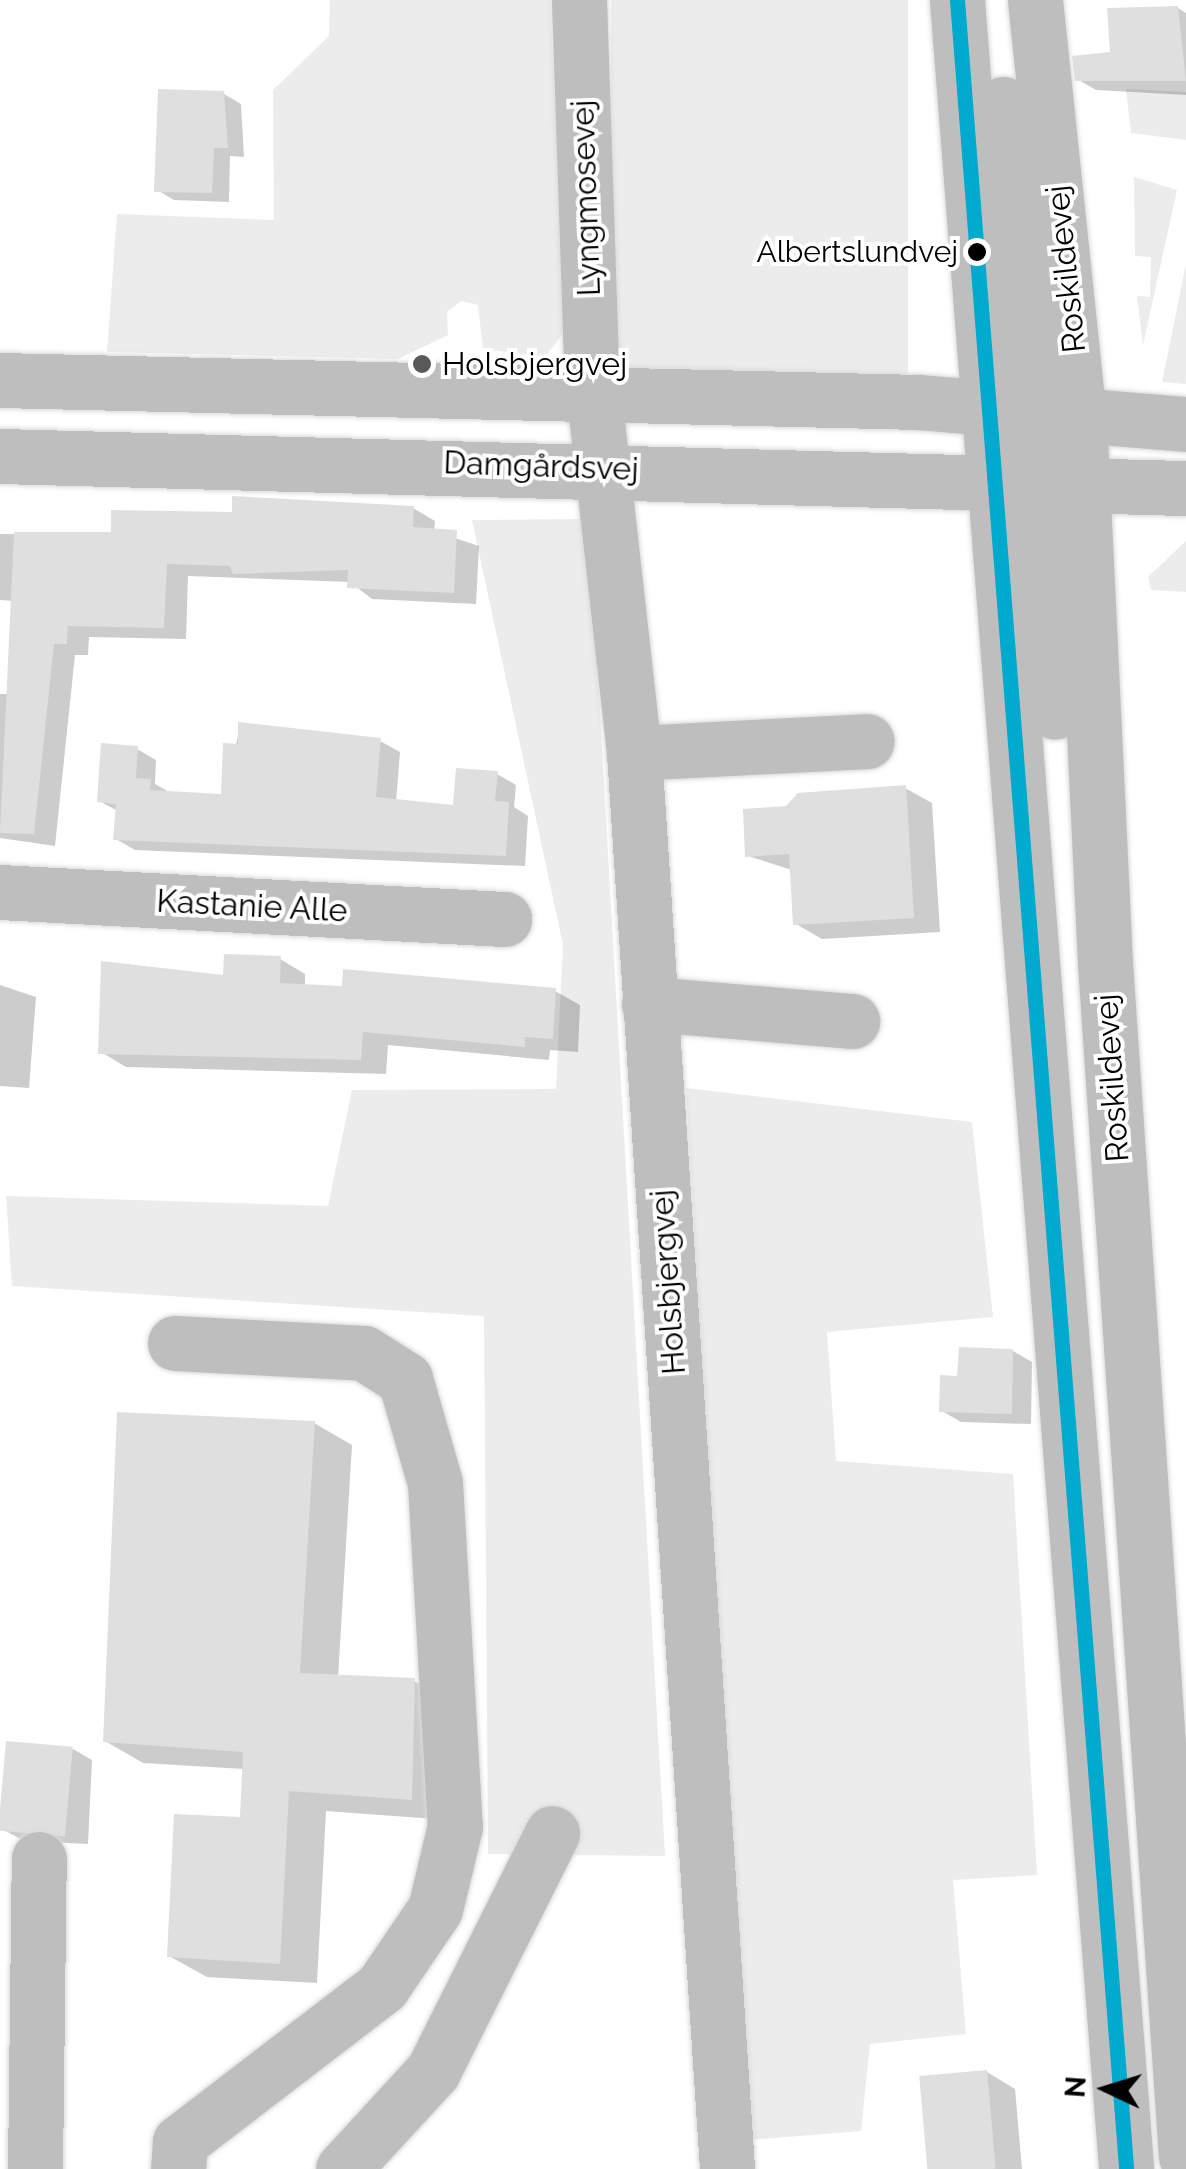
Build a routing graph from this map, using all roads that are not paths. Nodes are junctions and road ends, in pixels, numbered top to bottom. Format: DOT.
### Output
graph roads {
  1 [pos="579,0"];
  2 [pos="958,0"];
  3 [pos="979,0"];
  4 [pos="1035,0"];
  5 [pos="0,380"];
  6 [pos="594,396"];
  7 [pos="992,408"];
  8 [pos="1063,415"];
  9 [pos="1186,424"];
  10 [pos="0,456"];
  11 [pos="602,469"];
  12 [pos="1011,481"];
  13 [pos="1081,484"];
  14 [pos="1186,488"];
  15 [pos="867,742"];
  16 [pos="634,753"];
  17 [pos="0,892"];
  18 [pos="504,919"];
  19 [pos="1105,963"];
  20 [pos="649,1004"];
  21 [pos="852,1021"];
  22 [pos="175,1343"];
  23 [pos="552,1833"];
  24 [pos="38,1859"];
  25 [pos="1186,2156"];
  26 [pos="35,2169"];
  27 [pos="178,2169"];
  28 [pos="343,2169"];
  29 [pos="726,2169"];
  30 [pos="1126,2169"];
  1 -- 6 [label="main road, Lyngmosevej"];
  2 -- 7 [label="main road"];
  3 -- 8 [label="main road"];
  4 -- 8 [label="main road, Roskildevej"];
  5 -- 6 [label="main road"];
  6 -- 7 [label="main road"];
  6 -- 11 [label="main road, Holsbjergvej"];
  7 -- 8 [label="main road"];
  7 -- 12 [label="main road"];
  8 -- 9 [label="main road"];
  8 -- 13 [label="main road, Roskildevej"];
  10 -- 11 [label="main road, Damgårdsvej"];
  11 -- 12 [label="main road, Damgårdsvej"];
  11 -- 16 [label="main road, Holsbjergvej"];
  12 -- 13 [label="main road, Damgårdsvej"];
  12 -- 19 [label="main road"];
  12 -- 30 [label="main road"];
  13 -- 14 [label="main road"];
  13 -- 19 [label="main road, Roskildevej"];
  15 -- 16 [label="main road"];
  16 -- 20 [label="main road, Holsbjergvej"];
  17 -- 18 [label="main road, Kastanie Alle"];
  19 -- 25 [label="main road, Roskildevej"];
  20 -- 21 [label="main road"];
  20 -- 29 [label="main road, Holsbjergvej"];
  22 -- 27 [label="main road"];
  23 -- 28 [label="main road"];
  24 -- 26 [label="main road"];
}
